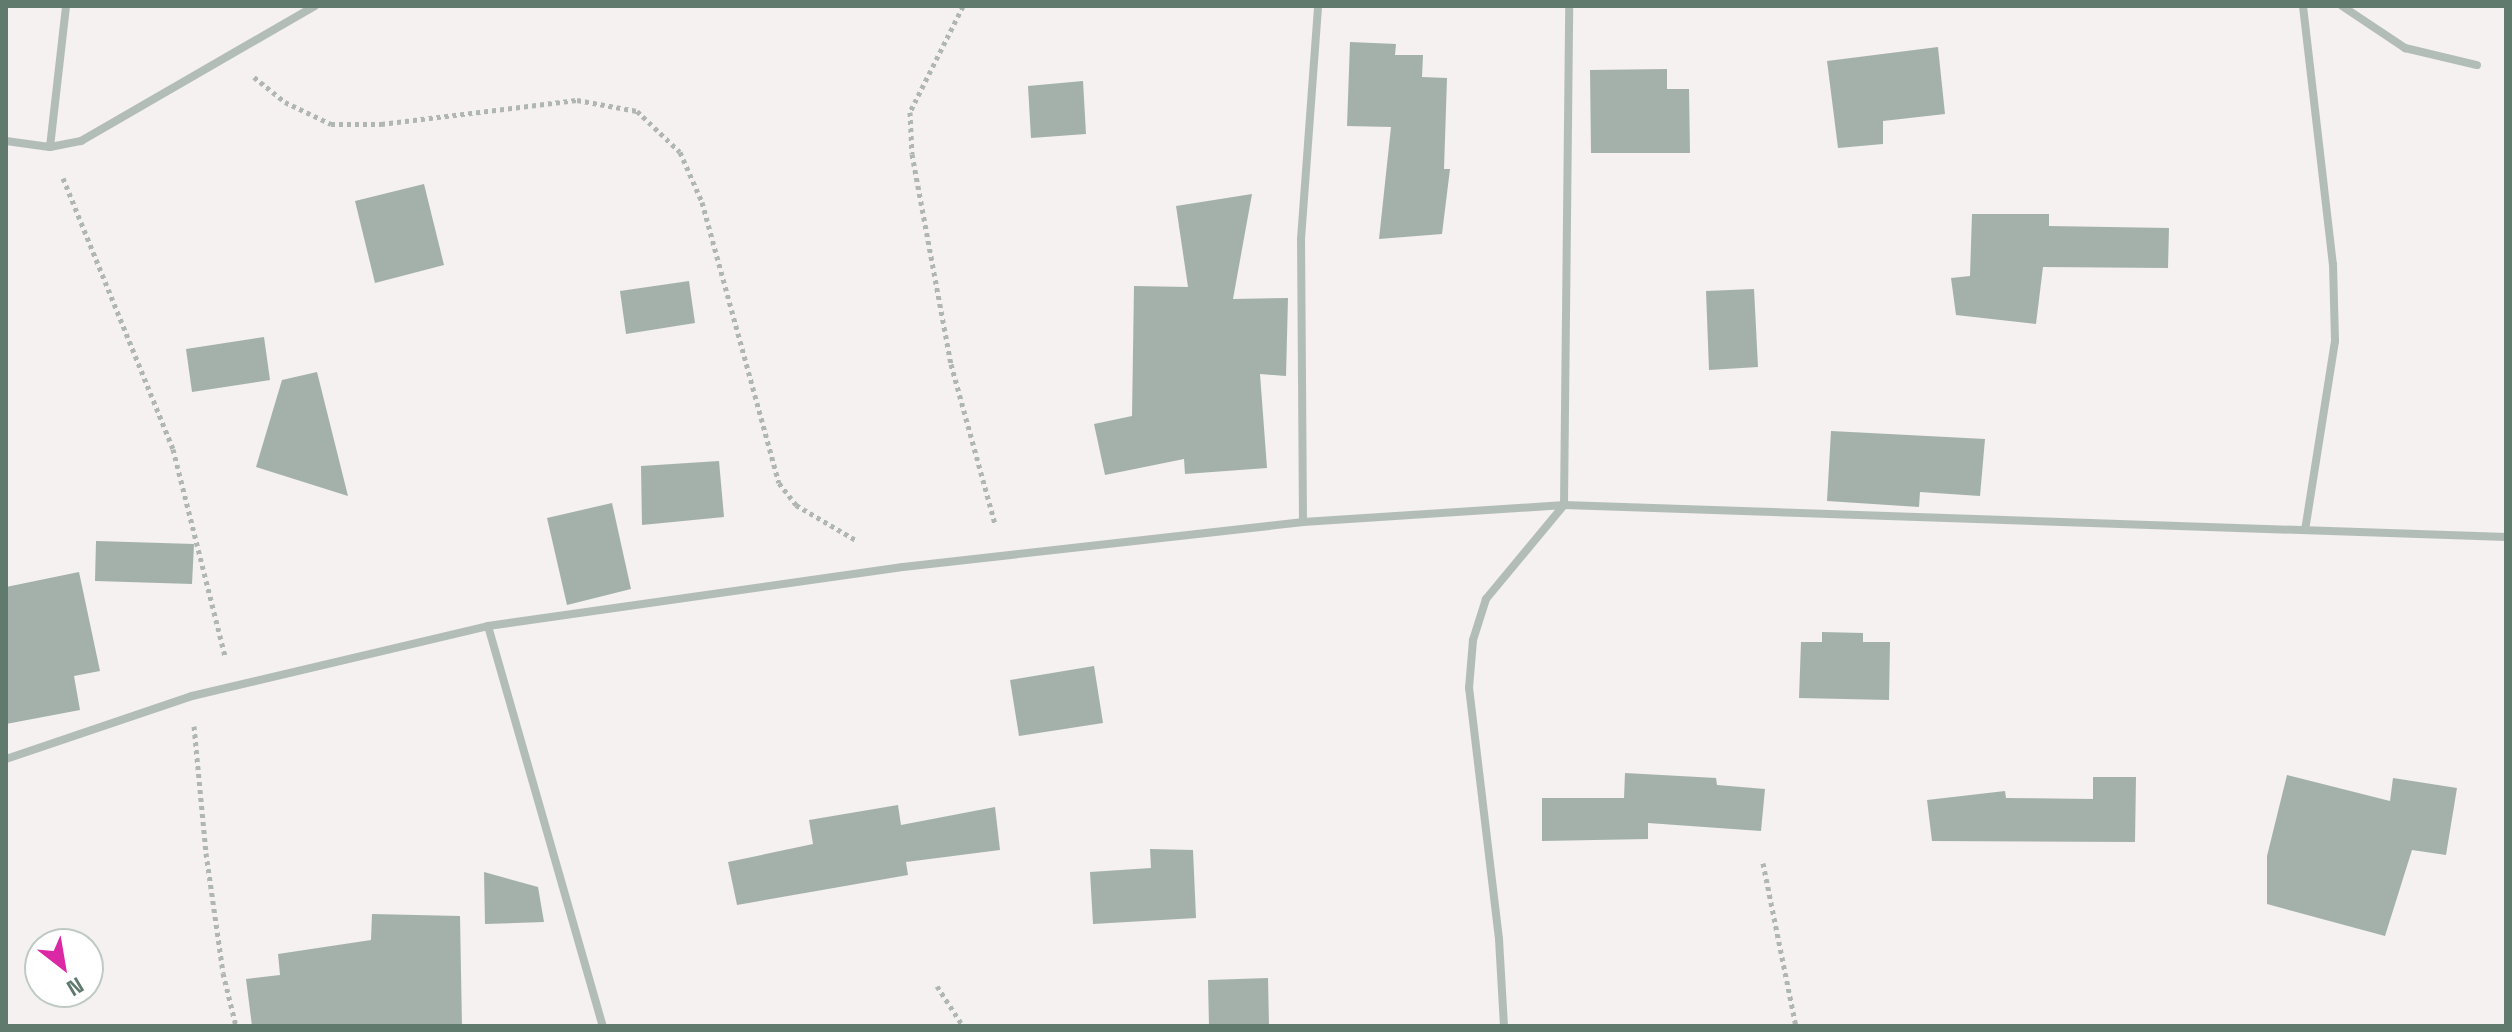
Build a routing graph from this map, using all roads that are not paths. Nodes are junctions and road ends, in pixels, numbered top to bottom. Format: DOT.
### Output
graph roads {
  1 [pos="66,6"];
  2 [pos="315,6"];
  3 [pos="1318,6"];
  4 [pos="1569,6"];
  5 [pos="2303,6"];
  6 [pos="2342,6"];
  7 [pos="2477,65"];
  8 [pos="6,141"];
  9 [pos="50,147"];
  10 [pos="1564,505"];
  11 [pos="1303,522"];
  12 [pos="2305,530"];
  13 [pos="2506,537"];
  14 [pos="488,626"];
  15 [pos="6,759"];
  16 [pos="603,1026"];
  17 [pos="1504,1026"];
  1 -- 9 [label="street"];
  2 -- 9 [label="street"];
  3 -- 11 [label="street"];
  4 -- 10 [label="street"];
  5 -- 12 [label="street"];
  6 -- 7 [label="street"];
  8 -- 9 [label="street"];
  10 -- 11 [label="street"];
  10 -- 12 [label="street"];
  10 -- 17 [label="street"];
  11 -- 14 [label="street"];
  12 -- 13 [label="street"];
  14 -- 15 [label="street"];
  14 -- 16 [label="street"];
}
